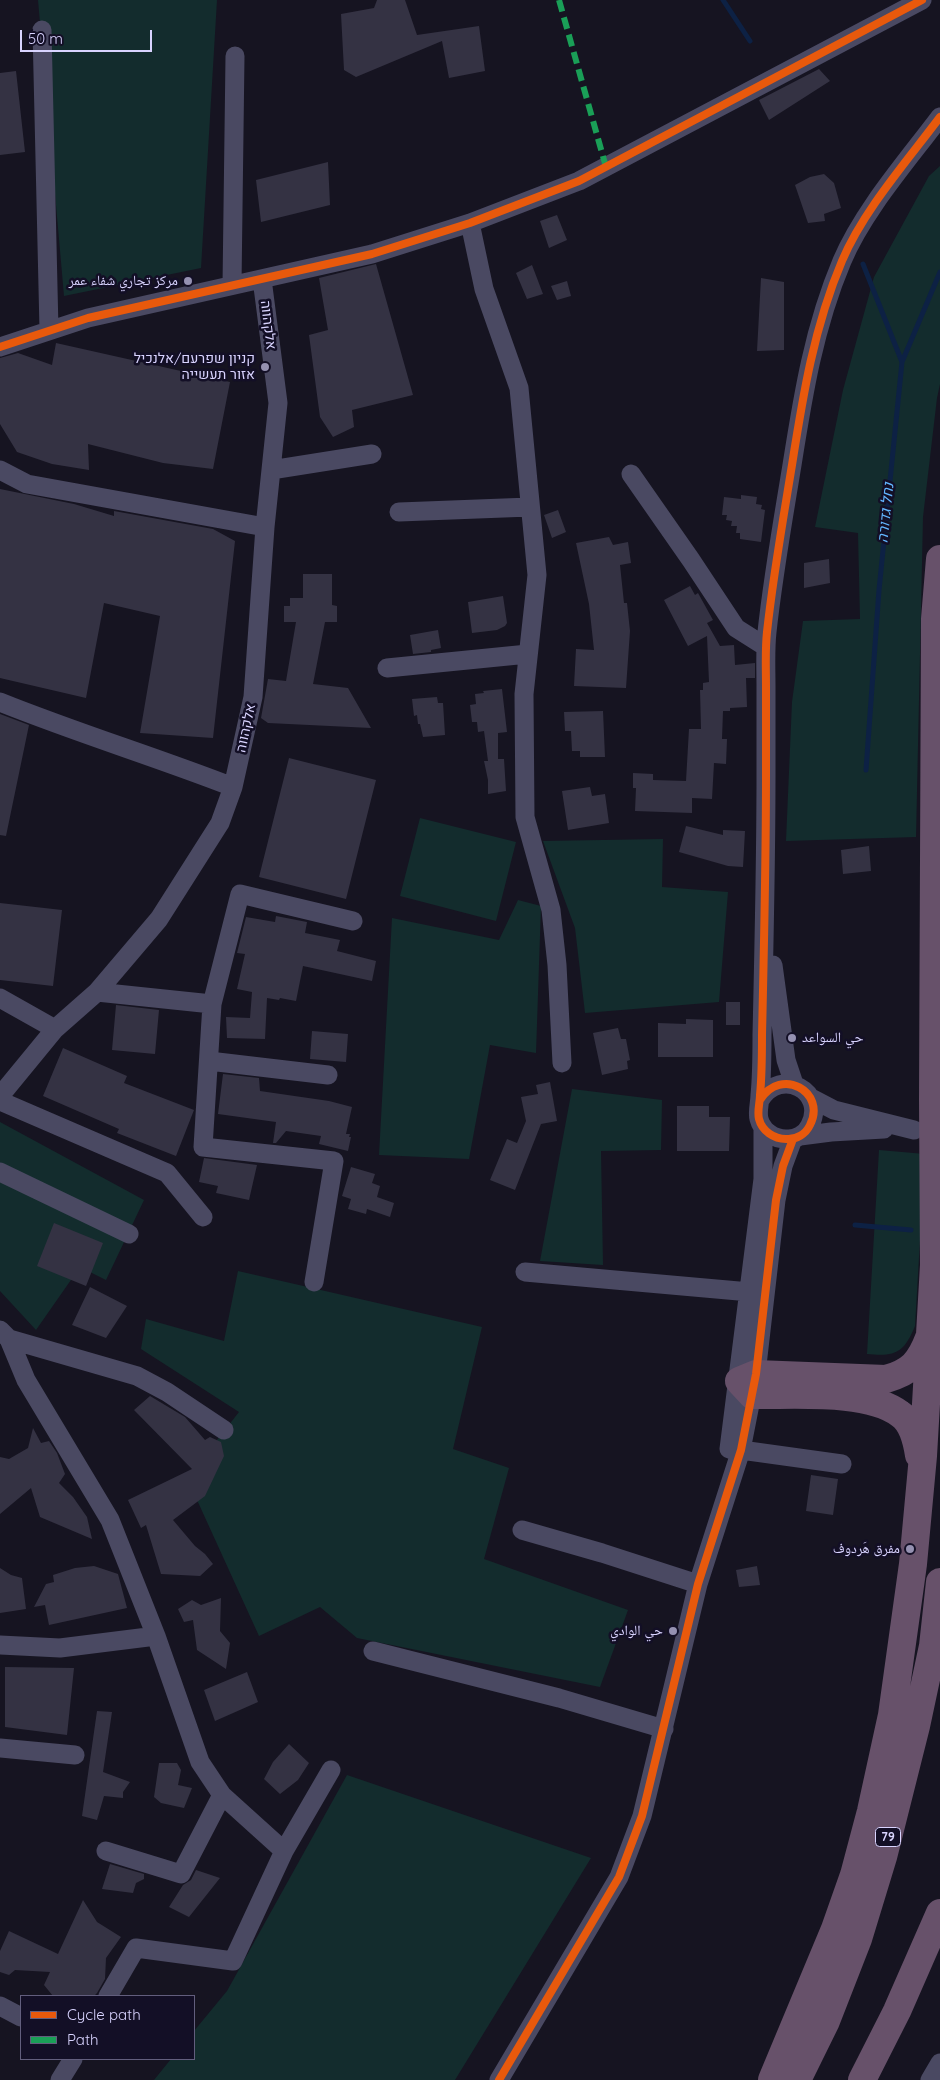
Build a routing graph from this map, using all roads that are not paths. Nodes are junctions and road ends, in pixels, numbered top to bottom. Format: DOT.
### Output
graph roads {
  1 [pos="922,0"];
  2 [pos="42,30"];
  3 [pos="235,56"];
  4 [pos="940,117"];
  5 [pos="470,223"];
  6 [pos="262,279"];
  7 [pos="232,286"];
  8 [pos="49,330"];
  9 [pos="0,347"];
  10 [pos="372,454"];
  11 [pos="0,470"];
  12 [pos="271,470"];
  13 [pos="631,474"];
  14 [pos="530,507"];
  15 [pos="399,512"];
  16 [pos="265,527"];
  17 [pos="940,559"];
  18 [pos="766,647"];
  19 [pos="528,654"];
  20 [pos="386,668"];
  21 [pos="0,702"];
  22 [pos="234,787"];
  23 [pos="766,913"];
  24 [pos="353,921"];
  25 [pos="97,992"];
  26 [pos="0,998"];
  27 [pos="212,1004"];
  28 [pos="55,1029"];
  29 [pos="209,1061"];
  30 [pos="562,1063"];
  31 [pos="328,1075"];
  32 [pos="794,1084"];
  33 [pos="0,1096"];
  34 [pos="811,1098"];
  35 [pos="760,1100"];
  36 [pos="0,1101"];
  37 [pos="763,1127"];
  38 [pos="796,1137"];
  39 [pos="0,1172"];
  40 [pos="203,1217"];
  41 [pos="129,1234"];
  42 [pos="525,1272"];
  43 [pos="314,1282"];
  44 [pos="750,1292"];
  45 [pos="4,1334"];
  46 [pos="930,1334"];
  47 [pos="749,1383"];
  48 [pos="224,1430"];
  49 [pos="741,1450"];
  50 [pos="842,1464"];
  51 [pos="921,1483"];
  52 [pos="721,1513"];
  53 [pos="522,1530"];
  54 [pos="940,1582"];
  55 [pos="698,1584"];
  56 [pos="156,1636"];
  57 [pos="0,1645"];
  58 [pos="373,1651"];
  59 [pos="664,1729"];
  60 [pos="0,1748"];
  61 [pos="75,1755"];
  62 [pos="332,1770"];
  63 [pos="222,1795"];
  64 [pos="106,1851"];
  65 [pos="284,1851"];
  66 [pos="940,1913"];
  67 [pos="109,1995"];
  68 [pos="0,2006"];
  69 [pos="20,2016"];
  70 [pos="72,2060"];
  71 [pos="940,2063"];
  72 [pos="60,2080"];
  73 [pos="499,2080"];
  74 [pos="772,2080"];
  75 [pos="797,2080"];
  76 [pos="862,2080"];
  77 [pos="930,2080"];
  1 -- 5 [label="street"];
  2 -- 8 [label="street"];
  3 -- 7 [label="street"];
  4 -- 18 [label="street"];
  5 -- 6 [label="street"];
  5 -- 14 [label="street"];
  6 -- 7 [label="street"];
  6 -- 12 [label="street, אלקהווה"];
  7 -- 8 [label="street"];
  8 -- 9 [label="street"];
  10 -- 12 [label="street"];
  11 -- 16 [label="street"];
  12 -- 16 [label="street, אלקהווה"];
  13 -- 18 [label="street"];
  14 -- 15 [label="street"];
  14 -- 19 [label="street"];
  16 -- 22 [label="street, אלקהווה"];
  17 -- 46 [label="highway"];
  18 -- 23 [label="street"];
  19 -- 20 [label="street"];
  19 -- 30 [label="street"];
  21 -- 22 [label="street"];
  22 -- 25 [label="street, אלקהווה"];
  23 -- 32 [label="street"];
  23 -- 35 [label="street"];
  24 -- 27 [label="street"];
  25 -- 27 [label="street"];
  25 -- 28 [label="street, אלקהווה"];
  26 -- 28 [label="street"];
  27 -- 29 [label="street"];
  28 -- 33 [label="street, אלקהווה"];
  29 -- 31 [label="street"];
  29 -- 43 [label="street"];
  32 -- 34 [label="street"];
  32 -- 35 [label="street"];
  34 -- 38 [label="street"];
  34 -- 38 [label="street"];
  35 -- 37 [label="street"];
  36 -- 40 [label="street"];
  37 -- 38 [label="street"];
  37 -- 44 [label="street"];
  38 -- 47 [label="street"];
  39 -- 41 [label="street"];
  42 -- 44 [label="street"];
  44 -- 47 [label="street"];
  45 -- 48 [label="street"];
  45 -- 56 [label="street"];
  46 -- 47 [label="highway"];
  46 -- 51 [label="highway"];
  47 -- 49 [label="street"];
  47 -- 51 [label="highway"];
  47 -- 52 [label="street"];
  49 -- 50 [label="street"];
  49 -- 52 [label="street"];
  51 -- 74 [label="highway"];
  52 -- 55 [label="street"];
  53 -- 55 [label="street"];
  54 -- 75 [label="highway, 79"];
  55 -- 59 [label="street"];
  56 -- 57 [label="street"];
  56 -- 63 [label="street"];
  58 -- 59 [label="street"];
  59 -- 73 [label="street"];
  60 -- 61 [label="street"];
  62 -- 65 [label="street"];
  63 -- 64 [label="street"];
  63 -- 65 [label="street"];
  65 -- 67 [label="street"];
  66 -- 76 [label="highway"];
  68 -- 69 [label="street"];
  70 -- 72 [label="street"];
  71 -- 77 [label="street"];
}
